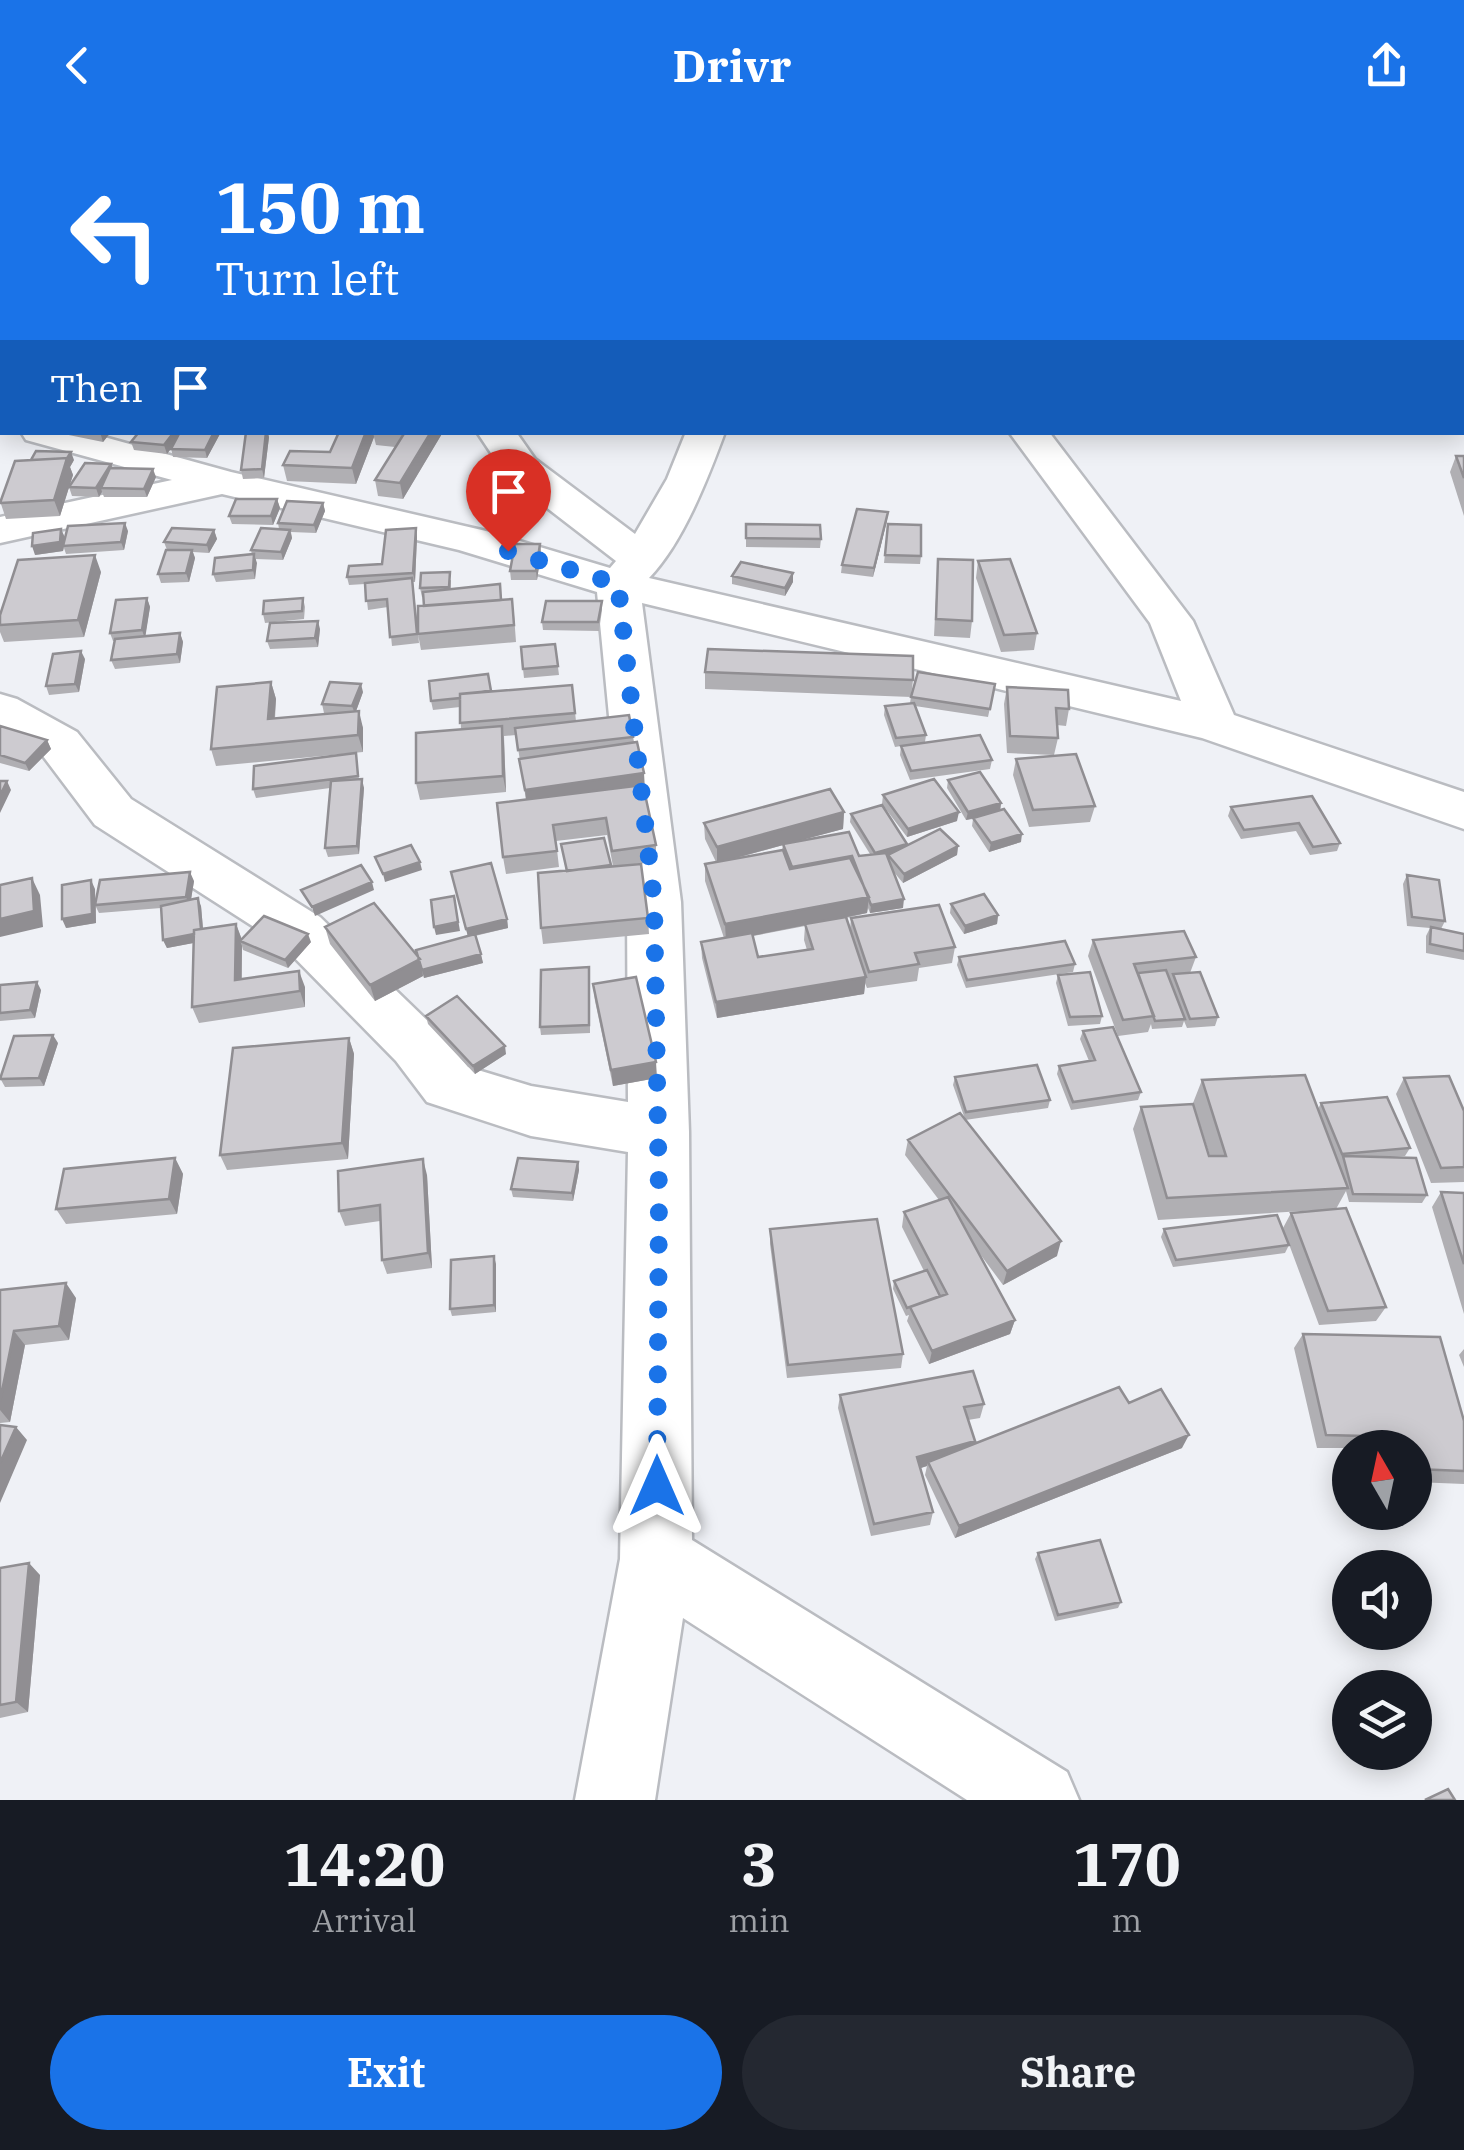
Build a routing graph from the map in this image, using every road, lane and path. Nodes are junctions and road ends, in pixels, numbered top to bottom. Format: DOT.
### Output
graph roads {
  1 [pos="51,435"];
  2 [pos="498,435"];
  3 [pos="705,435"];
  4 [pos="1030,435"];
  5 [pos="223,482"];
  6 [pos="0,530"];
  7 [pos="630,572"];
  8 [pos="0,710"];
  9 [pos="1215,725"];
  10 [pos="1464,812"];
  11 [pos="658,1132"];
  12 [pos="656,1559"];
  13 [pos="615,1800"];
  14 [pos="1039,1800"];
  1 -- 5 [label="street"];
  2 -- 7 [label="street"];
  3 -- 7 [label="street"];
  4 -- 9 [label="street"];
  5 -- 6 [label="street"];
  5 -- 7 [label="street"];
  7 -- 9 [label="street"];
  7 -- 11 [label="street"];
  8 -- 11 [label="street"];
  9 -- 10 [label="street"];
  11 -- 12 [label="street"];
  12 -- 13 [label="street"];
  12 -- 14 [label="street"];
}
